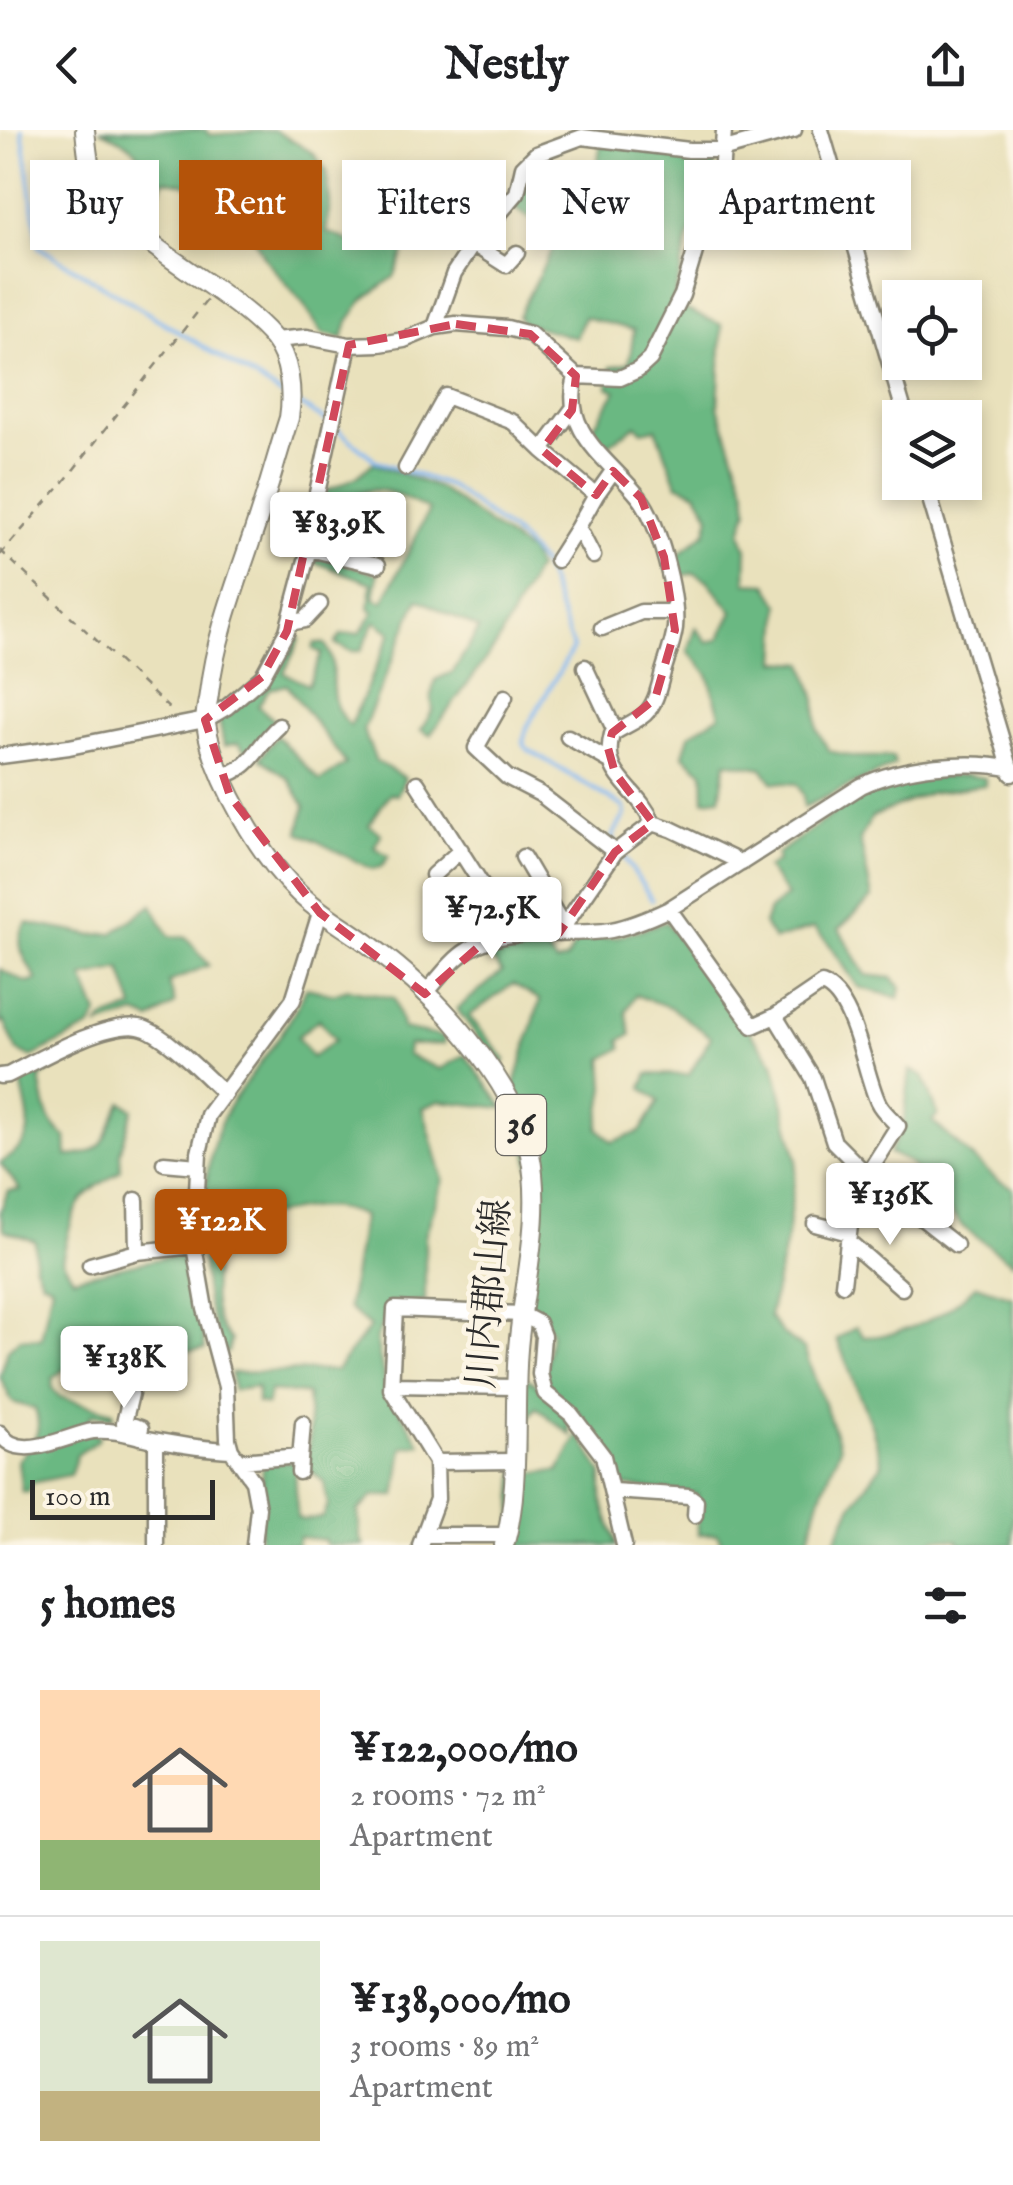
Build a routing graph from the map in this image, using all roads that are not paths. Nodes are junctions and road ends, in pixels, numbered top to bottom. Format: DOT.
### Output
graph roads {
  1 [pos="85,130"];
  2 [pos="724,130"];
  3 [pos="794,130"];
  4 [pos="821,130"];
  5 [pos="603,134"];
  6 [pos="721,150"];
  7 [pos="506,207"];
  8 [pos="469,250"];
  9 [pos="482,250"];
  10 [pos="517,253"];
  11 [pos="435,327"];
  12 [pos="274,340"];
  13 [pos="350,344"];
  14 [pos="576,376"];
  15 [pos="901,400"];
  16 [pos="572,410"];
  17 [pos="542,450"];
  18 [pos="406,468"];
  19 [pos="613,471"];
  20 [pos="596,496"];
  21 [pos="930,500"];
  22 [pos="578,527"];
  23 [pos="309,548"];
  24 [pos="594,556"];
  25 [pos="557,560"];
  26 [pos="378,565"];
  27 [pos="320,604"];
  28 [pos="675,612"];
  29 [pos="289,623"];
  30 [pos="602,628"];
  31 [pos="585,667"];
  32 [pos="505,696"];
  33 [pos="195,722"];
  34 [pos="279,726"];
  35 [pos="615,732"];
  36 [pos="568,737"];
  37 [pos="0,756"];
  38 [pos="608,760"];
  39 [pos="1011,771"];
  40 [pos="222,776"];
  41 [pos="417,783"];
  42 [pos="652,823"];
  43 [pos="461,850"];
  44 [pos="617,850"];
  45 [pos="522,856"];
  46 [pos="742,863"];
  47 [pos="433,875"];
  48 [pos="669,909"];
  49 [pos="320,913"];
  50 [pos="562,930"];
  51 [pos="514,934"];
  52 [pos="425,994"];
  53 [pos="774,1016"];
  54 [pos="0,1076"];
  55 [pos="225,1094"];
  56 [pos="164,1163"];
  57 [pos="198,1166"];
  58 [pos="867,1175"];
  59 [pos="136,1200"];
  60 [pos="815,1224"];
  61 [pos="849,1237"];
  62 [pos="956,1245"];
  63 [pos="194,1246"];
  64 [pos="137,1252"];
  65 [pos="90,1265"];
  66 [pos="842,1284"];
  67 [pos="902,1288"];
  68 [pos="521,1314"];
  69 [pos="392,1385"];
  70 [pos="514,1387"];
  71 [pos="131,1394"];
  72 [pos="303,1424"];
  73 [pos="0,1432"];
  74 [pos="139,1437"];
  75 [pos="156,1441"];
  76 [pos="235,1455"];
  77 [pos="300,1456"];
  78 [pos="513,1461"];
  79 [pos="436,1462"];
  80 [pos="299,1472"];
  81 [pos="613,1491"];
  82 [pos="695,1515"];
  83 [pos="422,1540"];
  84 [pos="506,1540"];
  85 [pos="156,1545"];
  86 [pos="254,1545"];
  87 [pos="624,1545"];
  1 -- 12 [label="main road"];
  2 -- 6 [label="street"];
  3 -- 6 [label="street"];
  4 -- 15 [label="street"];
  5 -- 6 [label="street"];
  5 -- 7 [label="street"];
  6 -- 14 [label="street"];
  8 -- 11 [label="street"];
  9 -- 10 [label="street"];
  11 -- 13 [label="street"];
  11 -- 14 [label="street"];
  12 -- 13 [label="street"];
  12 -- 33 [label="main road, 川内郡山線 / 36"];
  13 -- 23 [label="street"];
  14 -- 16 [label="street"];
  16 -- 17 [label="street"];
  16 -- 19 [label="street"];
  17 -- 18 [label="street"];
  17 -- 20 [label="street"];
  19 -- 20 [label="street"];
  19 -- 28 [label="street"];
  20 -- 22 [label="street"];
  21 -- 39 [label="street"];
  22 -- 24 [label="street"];
  22 -- 25 [label="street"];
  23 -- 26 [label="street"];
  23 -- 29 [label="street"];
  27 -- 29 [label="street"];
  28 -- 30 [label="street"];
  28 -- 35 [label="street"];
  29 -- 33 [label="street"];
  31 -- 35 [label="street"];
  32 -- 44 [label="street"];
  33 -- 37 [label="street"];
  33 -- 40 [label="main road, 川内郡山線 / 36"];
  34 -- 40 [label="street"];
  35 -- 38 [label="street"];
  36 -- 38 [label="street"];
  38 -- 42 [label="street"];
  39 -- 46 [label="street"];
  40 -- 49 [label="main road, 川内郡山線 / 36"];
  41 -- 43 [label="street"];
  42 -- 44 [label="street"];
  42 -- 46 [label="street"];
  43 -- 47 [label="street"];
  43 -- 51 [label="street"];
  44 -- 50 [label="street"];
  45 -- 50 [label="street"];
  46 -- 48 [label="street"];
  48 -- 50 [label="street"];
  48 -- 53 [label="street"];
  49 -- 52 [label="main road, 川内郡山線 / 36"];
  49 -- 55 [label="street"];
  50 -- 51 [label="street"];
  51 -- 52 [label="street"];
  52 -- 68 [label="main road, 川内郡山線 / 36"];
  53 -- 58 [label="street"];
  53 -- 58 [label="street"];
  54 -- 55 [label="street"];
  55 -- 57 [label="street"];
  56 -- 57 [label="street"];
  57 -- 63 [label="street"];
  58 -- 61 [label="street"];
  58 -- 62 [label="street"];
  59 -- 64 [label="street"];
  60 -- 61 [label="street"];
  61 -- 66 [label="street"];
  61 -- 67 [label="street"];
  63 -- 64 [label="street"];
  63 -- 76 [label="street"];
  64 -- 65 [label="street"];
  68 -- 69 [label="street"];
  68 -- 70 [label="main road, 川内郡山線 / 36"];
  68 -- 81 [label="street"];
  69 -- 70 [label="street"];
  69 -- 79 [label="street"];
  70 -- 78 [label="main road, 川内郡山線 / 36"];
  71 -- 74 [label="street"];
  72 -- 77 [label="street"];
  73 -- 74 [label="street"];
  74 -- 75 [label="street"];
  75 -- 76 [label="street"];
  75 -- 85 [label="street"];
  76 -- 77 [label="street"];
  76 -- 86 [label="street"];
  77 -- 80 [label="street"];
  78 -- 79 [label="street"];
  78 -- 84 [label="main road, 川内郡山線 / 36"];
  79 -- 83 [label="street"];
  81 -- 82 [label="street"];
  81 -- 87 [label="street"];
  83 -- 84 [label="street"];
}
